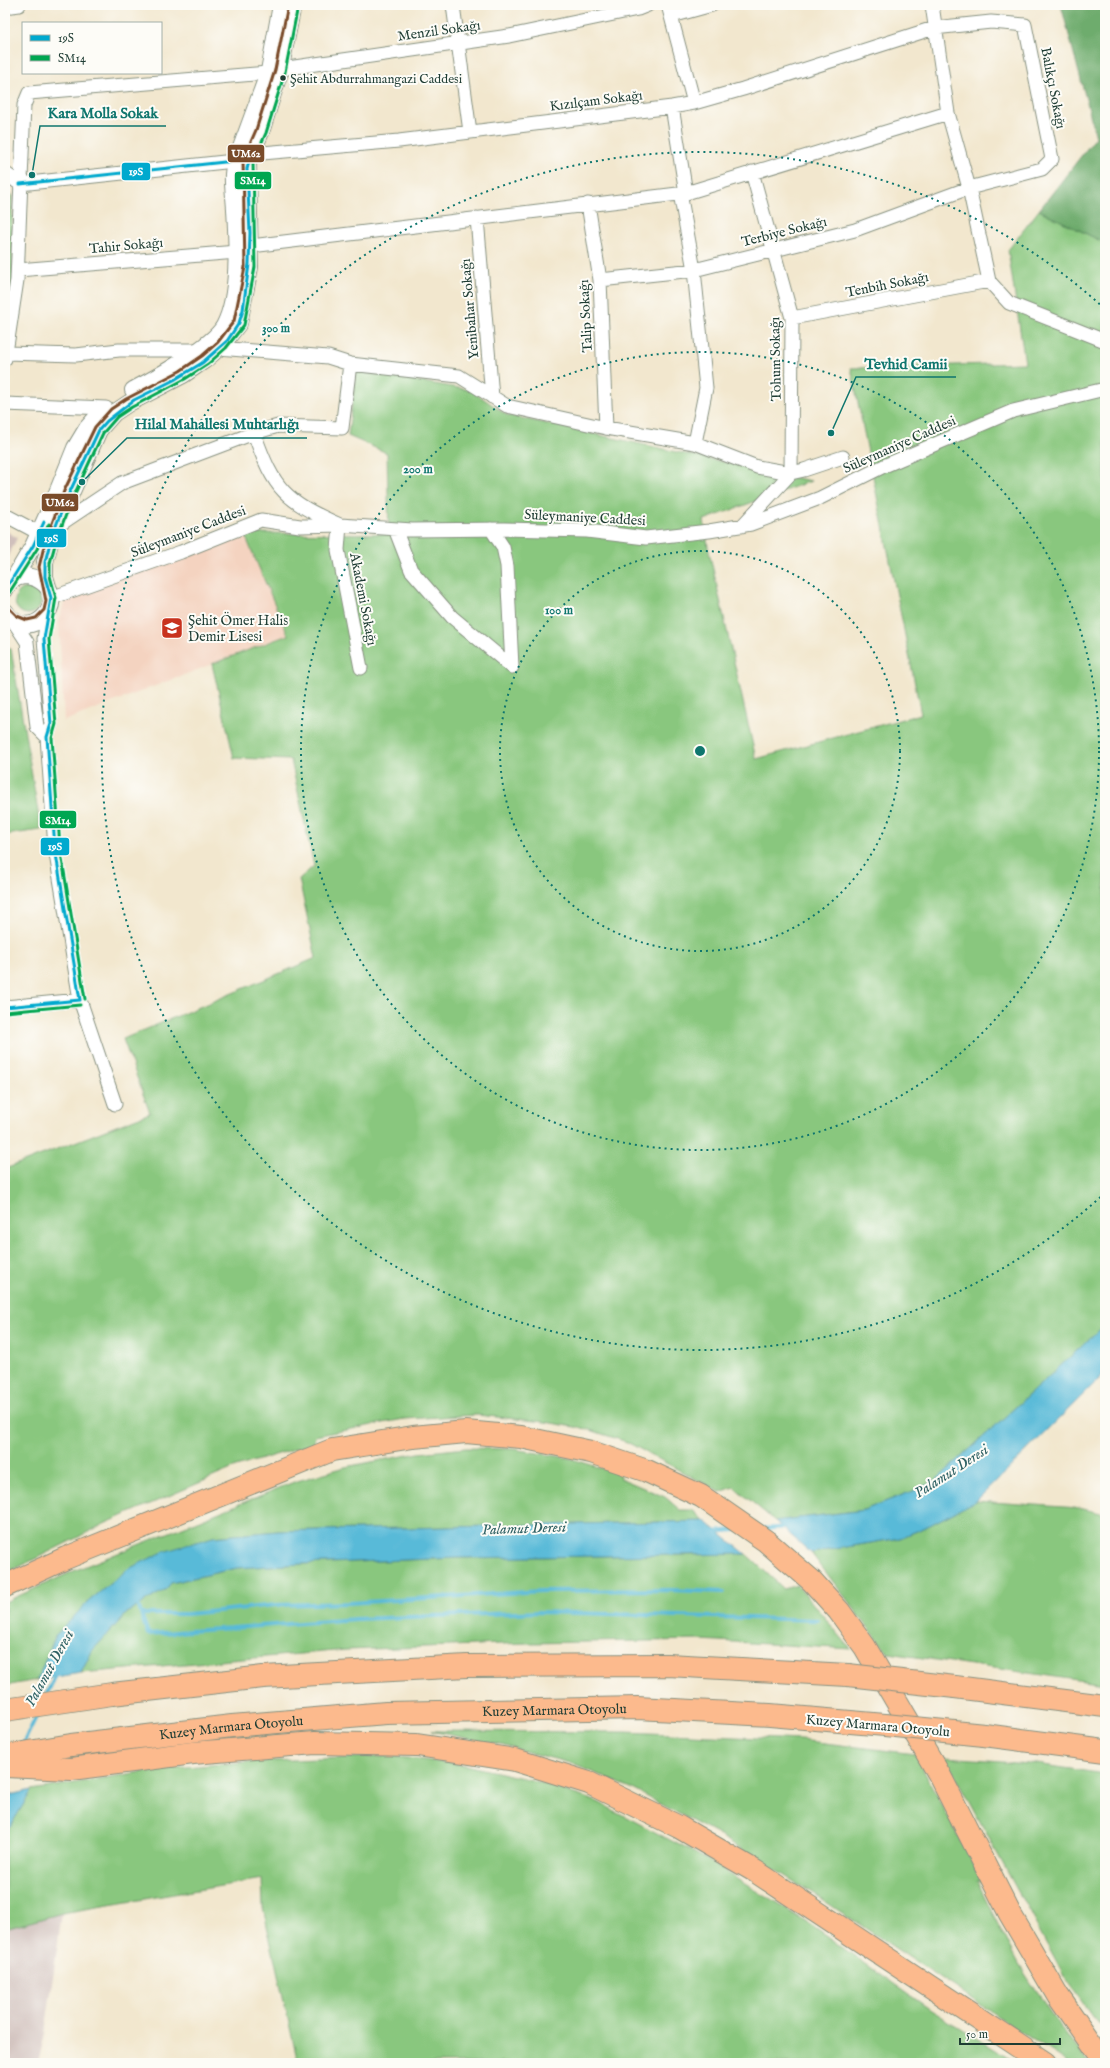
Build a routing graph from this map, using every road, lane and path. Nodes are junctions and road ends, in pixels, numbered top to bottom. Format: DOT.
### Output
graph roads {
  1 [pos="19,5"];
  2 [pos="281,5"];
  3 [pos="293,5"];
  4 [pos="453,5"];
  5 [pos="648,5"];
  6 [pos="712,5"];
  7 [pos="932,5"];
  8 [pos="5,7"];
  9 [pos="670,10"];
  10 [pos="934,28"];
  11 [pos="459,43"];
  12 [pos="274,71"];
  13 [pos="694,103"];
  14 [pos="672,107"];
  15 [pos="948,112"];
  16 [pos="470,132"];
  17 [pos="251,154"];
  18 [pos="234,162"];
  19 [pos="752,172"];
  20 [pos="5,174"];
  21 [pos="20,184"];
  22 [pos="969,188"];
  23 [pos="683,193"];
  24 [pos="588,204"];
  25 [pos="477,218"];
  26 [pos="244,249"];
  27 [pos="775,250"];
  28 [pos="18,270"];
  29 [pos="694,270"];
  30 [pos="600,280"];
  31 [pos="989,281"];
  32 [pos="792,318"];
  33 [pos="1105,342"];
  34 [pos="218,348"];
  35 [pos="197,350"];
  36 [pos="6,356"];
  37 [pos="350,364"];
  38 [pos="1105,389"];
  39 [pos="492,397"];
  40 [pos="5,404"];
  41 [pos="106,408"];
  42 [pos="606,428"];
  43 [pos="254,433"];
  44 [pos="696,443"];
  45 [pos="843,457"];
  46 [pos="791,473"];
  47 [pos="5,515"];
  48 [pos="340,525"];
  49 [pos="742,526"];
  50 [pos="56,527"];
  51 [pos="395,529"];
  52 [pos="491,529"];
  53 [pos="38,533"];
  54 [pos="9,585"];
  55 [pos="49,600"];
  56 [pos="10,616"];
  57 [pos="361,668"];
  58 [pos="47,737"];
  59 [pos="80,1000"];
  60 [pos="5,1007"];
  61 [pos="115,1104"];
  62 [pos="5,1586"];
  63 [pos="1105,1706"];
  64 [pos="5,1710"];
  65 [pos="1105,1751"];
  66 [pos="5,1756"];
  67 [pos="5,1766"];
  68 [pos="1045,2063"];
  69 [pos="1105,2063"];
  1 -- 8 [label="street"];
  2 -- 12 [label="street"];
  3 -- 12 [label="street"];
  4 -- 11 [label="street"];
  5 -- 11 [label="street, Menzil Sokağı"];
  6 -- 9 [label="street"];
  7 -- 10 [label="street"];
  9 -- 13 [label="street"];
  10 -- 13 [label="street, Kızılçam Sokağı"];
  10 -- 15 [label="street"];
  10 -- 22 [label="street, Balıkçı Sokağı"];
  11 -- 12 [label="street, Menzil Sokağı"];
  11 -- 16 [label="street"];
  12 -- 17 [label="street"];
  12 -- 18 [label="street"];
  12 -- 21 [label="street, Menzil Sokağı"];
  13 -- 14 [label="street, Kızılçam Sokağı"];
  14 -- 16 [label="street, Kızılçam Sokağı"];
  14 -- 23 [label="street"];
  15 -- 19 [label="street, Tahir Sokağı"];
  15 -- 22 [label="street"];
  16 -- 17 [label="street, Kızılçam Sokağı"];
  17 -- 18 [label="street"];
  17 -- 26 [label="street"];
  18 -- 21 [label="street"];
  18 -- 26 [label="street"];
  19 -- 23 [label="street, Tahir Sokağı"];
  19 -- 27 [label="street, Tohum Sokağı"];
  20 -- 21 [label="street"];
  21 -- 28 [label="street"];
  22 -- 27 [label="street, Terbiye Sokağı"];
  22 -- 31 [label="street"];
  23 -- 24 [label="street, Tahir Sokağı"];
  23 -- 29 [label="street"];
  24 -- 25 [label="street, Tahir Sokağı"];
  24 -- 30 [label="street, Talip Sokağı"];
  25 -- 26 [label="street, Tahir Sokağı"];
  25 -- 39 [label="street, Yenibahar Sokağı"];
  26 -- 28 [label="street, Tahir Sokağı"];
  26 -- 34 [label="street"];
  26 -- 35 [label="street"];
  27 -- 29 [label="street, Terbiye Sokağı"];
  27 -- 32 [label="street, Tohum Sokağı"];
  28 -- 36 [label="street"];
  29 -- 30 [label="street, Terbiye Sokağı"];
  29 -- 44 [label="street"];
  30 -- 42 [label="street, Talip Sokağı"];
  31 -- 32 [label="street, Tenbih Sokağı"];
  31 -- 33 [label="street"];
  32 -- 46 [label="street, Tohum Sokağı"];
  34 -- 35 [label="street"];
  34 -- 37 [label="street"];
  34 -- 50 [label="street"];
  35 -- 36 [label="street"];
  35 -- 41 [label="street"];
  37 -- 39 [label="street"];
  37 -- 43 [label="street"];
  38 -- 49 [label="street, Süleymaniye Caddesi"];
  39 -- 42 [label="street"];
  40 -- 41 [label="street"];
  41 -- 53 [label="street"];
  42 -- 44 [label="street"];
  43 -- 48 [label="street"];
  43 -- 50 [label="street"];
  44 -- 46 [label="street"];
  45 -- 46 [label="street"];
  46 -- 49 [label="street"];
  47 -- 53 [label="street"];
  48 -- 51 [label="street, Süleymaniye Caddesi"];
  48 -- 55 [label="street, Süleymaniye Caddesi"];
  48 -- 57 [label="street, Akademi Sokağı"];
  49 -- 52 [label="street, Süleymaniye Caddesi"];
  50 -- 55 [label="street"];
  51 -- 52 [label="street, Süleymaniye Caddesi"];
  51 -- 52 [label="street"];
  53 -- 54 [label="street"];
  54 -- 55 [label="street"];
  55 -- 56 [label="street"];
  55 -- 58 [label="street"];
  56 -- 58 [label="street"];
  58 -- 59 [label="street"];
  59 -- 60 [label="street"];
  59 -- 61 [label="street"];
  62 -- 69 [label="highway"];
  63 -- 64 [label="highway, bridge"];
  65 -- 66 [label="highway, Kuzey Marmara Otoyolu, bridge"];
  67 -- 68 [label="highway"];
}
